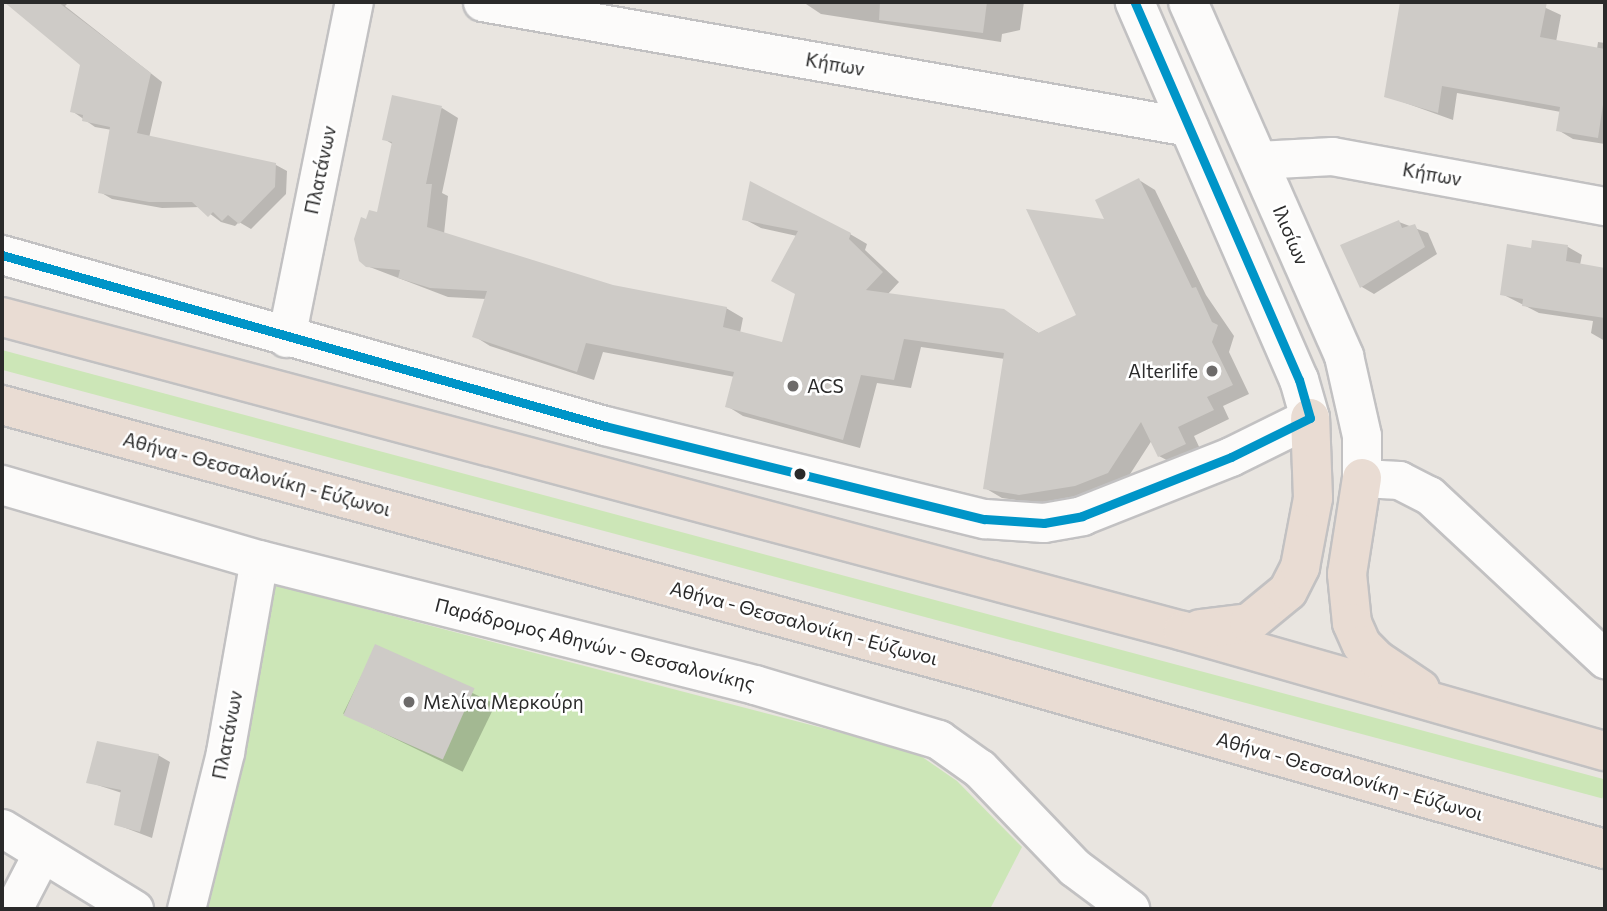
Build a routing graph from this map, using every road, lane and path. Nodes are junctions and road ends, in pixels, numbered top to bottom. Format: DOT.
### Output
graph roads {
  1 [pos="354,2"];
  2 [pos="482,2"];
  3 [pos="1135,2"];
  4 [pos="1188,2"];
  5 [pos="1189,127"];
  6 [pos="1258,160"];
  7 [pos="1605,206"];
  8 [pos="2,255"];
  9 [pos="2,317"];
  10 [pos="286,338"];
  11 [pos="2,405"];
  12 [pos="1310,418"];
  13 [pos="1362,478"];
  14 [pos="2,485"];
  15 [pos="260,559"];
  16 [pos="1183,631"];
  17 [pos="1605,659"];
  18 [pos="1451,709"];
  19 [pos="1605,751"];
  20 [pos="2,828"];
  21 [pos="1605,849"];
  22 [pos="42,853"];
  23 [pos="13,909"];
  24 [pos="134,909"];
  25 [pos="186,909"];
  26 [pos="1130,909"];
  1 -- 10 [label="street, Πλατάνων"];
  2 -- 5 [label="street, Κήπων"];
  3 -- 5 [label="main road"];
  4 -- 6 [label="main road, Ιλισίων"];
  5 -- 12 [label="main road"];
  6 -- 7 [label="street, Κήπων"];
  6 -- 13 [label="main road, Ιλισίων"];
  8 -- 10 [label="main road"];
  9 -- 16 [label="highway"];
  10 -- 12 [label="main road"];
  11 -- 21 [label="highway, Αθήνα - Θεσσαλονίκη - Εύζωνοι"];
  12 -- 16 [label="highway"];
  13 -- 17 [label="street"];
  13 -- 18 [label="highway"];
  14 -- 15 [label="main road, Παράδρομος Αθηνών - Θεσσαλονίκης"];
  15 -- 25 [label="street, Πλατάνων"];
  15 -- 26 [label="main road, Παράδρομος Αθηνών - Θεσσαλονίκης"];
  16 -- 18 [label="highway"];
  18 -- 19 [label="highway"];
  20 -- 22 [label="street"];
  22 -- 23 [label="street"];
  22 -- 24 [label="street"];
}
